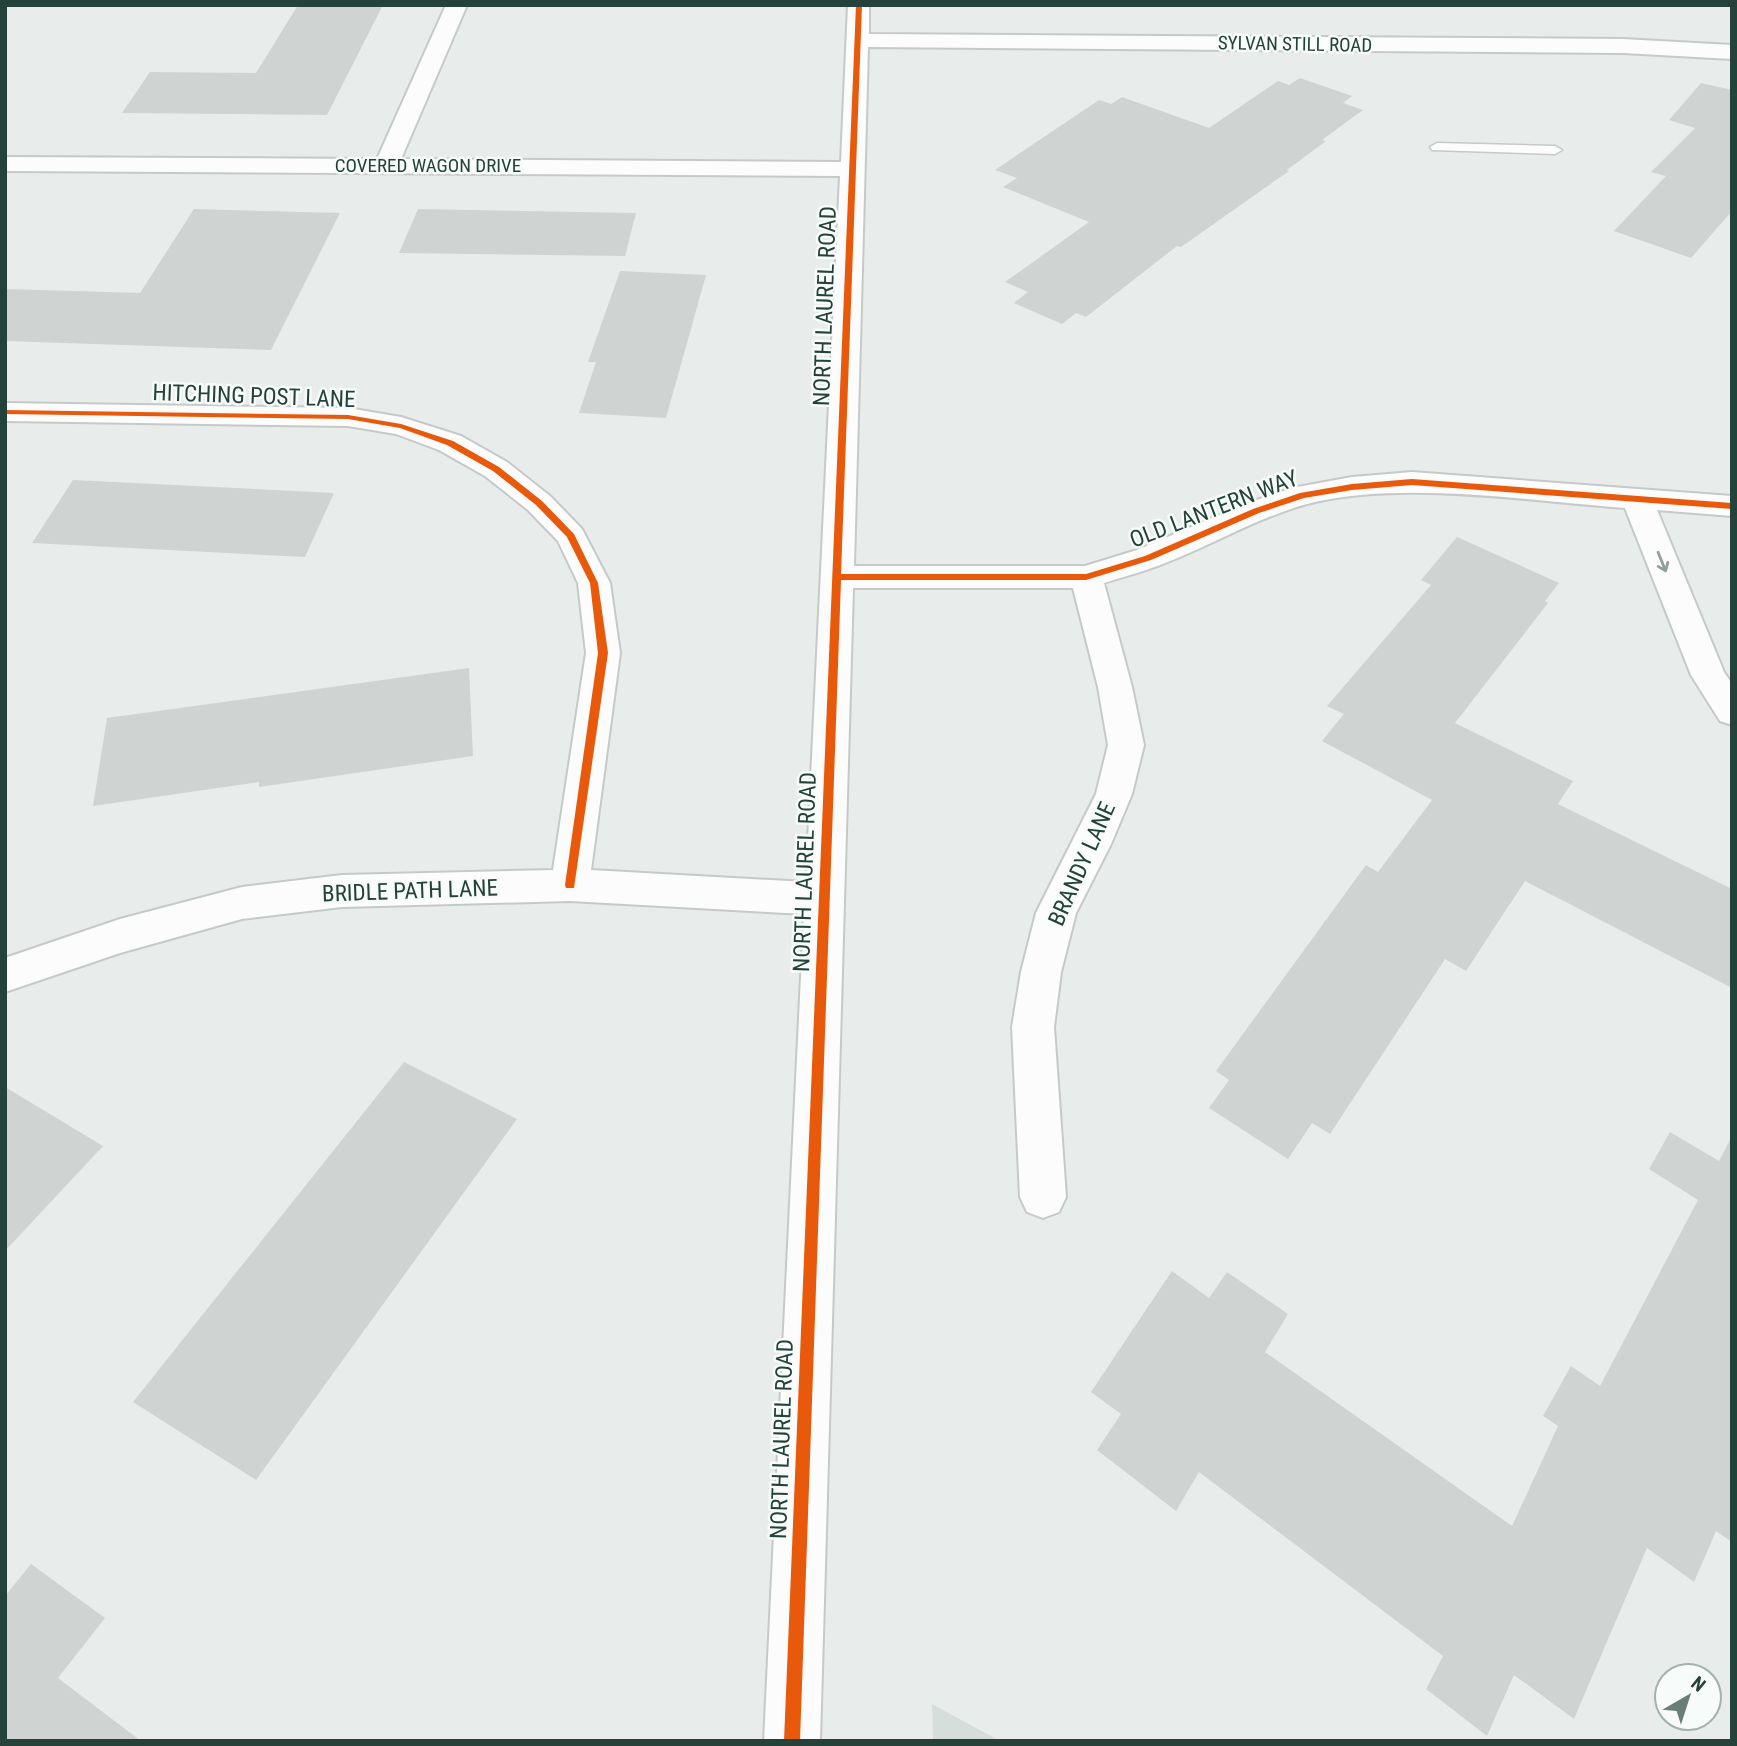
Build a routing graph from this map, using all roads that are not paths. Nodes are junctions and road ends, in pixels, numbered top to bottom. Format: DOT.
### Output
graph roads {
  1 [pos="457,5"];
  2 [pos="858,22"];
  3 [pos="1732,52"];
  4 [pos="1437,147"];
  5 [pos="1555,150"];
  6 [pos="5,164"];
  7 [pos="386,165"];
  8 [pos="850,169"];
  9 [pos="5,412"];
  10 [pos="1637,499"];
  11 [pos="1732,506"];
  12 [pos="836,577"];
  13 [pos="1086,577"];
  14 [pos="1732,712"];
  15 [pos="570,885"];
  16 [pos="825,899"];
  17 [pos="5,975"];
  18 [pos="1042,1197"];
  19 [pos="792,1741"];
  1 -- 7 [label="street"];
  2 -- 3 [label="street, SYLVAN STILL ROAD"];
  2 -- 8 [label="street, NORTH LAUREL ROAD"];
  4 -- 5 [label="lane"];
  6 -- 7 [label="street, COVERED WAGON DRIVE"];
  7 -- 8 [label="street, COVERED WAGON DRIVE"];
  8 -- 12 [label="street, NORTH LAUREL ROAD"];
  9 -- 15 [label="street, HITCHING POST LANE"];
  10 -- 11 [label="street, OLD LANTERN WAY"];
  10 -- 13 [label="street, OLD LANTERN WAY"];
  10 -- 14 [label="street, one-way"];
  12 -- 13 [label="street, OLD LANTERN WAY"];
  12 -- 16 [label="street, NORTH LAUREL ROAD"];
  13 -- 18 [label="street, BRANDY LANE"];
  15 -- 16 [label="street, BRIDLE PATH LANE"];
  15 -- 17 [label="street, BRIDLE PATH LANE"];
  16 -- 19 [label="street, NORTH LAUREL ROAD"];
}
